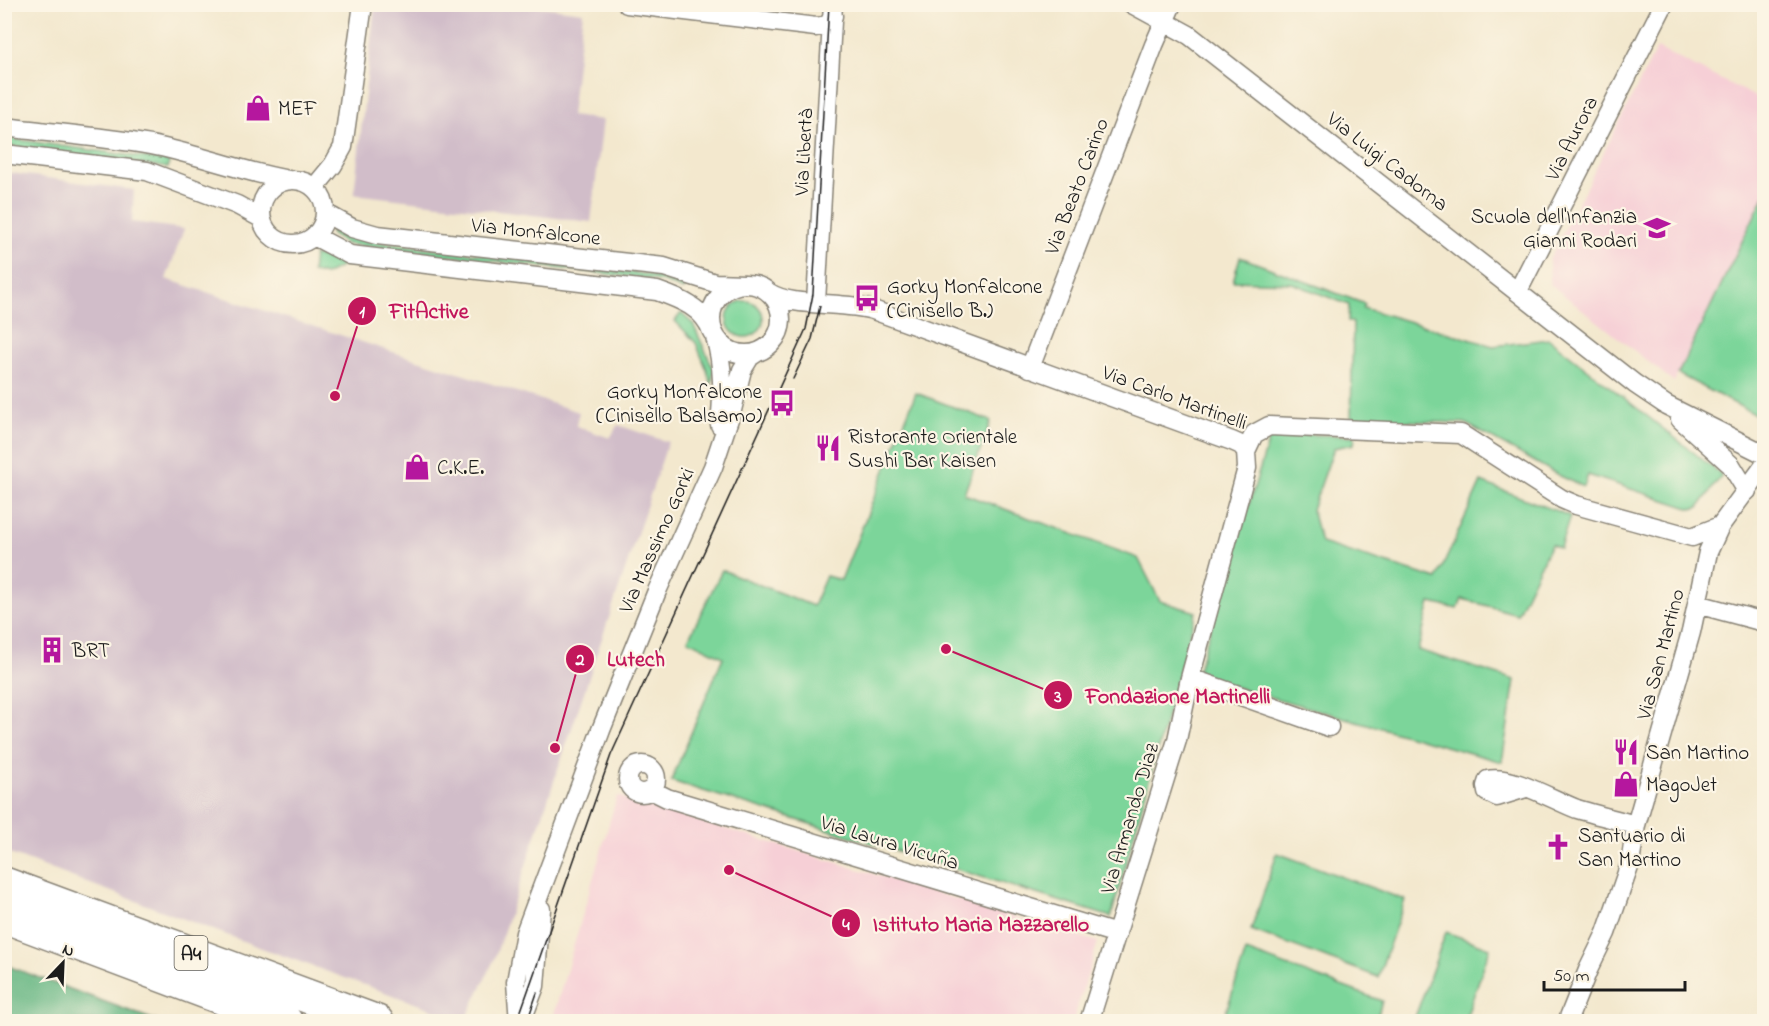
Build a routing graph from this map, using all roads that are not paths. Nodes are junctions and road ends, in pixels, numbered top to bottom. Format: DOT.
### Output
graph roads {
  1 [pos="363,4"];
  2 [pos="627,4"];
  3 [pos="1132,4"];
  4 [pos="1664,4"];
  5 [pos="833,10"];
  6 [pos="1168,13"];
  7 [pos="4,127"];
  8 [pos="4,154"];
  9 [pos="289,180"];
  10 [pos="314,188"];
  11 [pos="325,213"];
  12 [pos="261,218"];
  13 [pos="314,236"];
  14 [pos="744,284"];
  15 [pos="1518,291"];
  16 [pos="768,292"];
  17 [pos="816,302"];
  18 [pos="713,334"];
  19 [pos="756,353"];
  20 [pos="1030,368"];
  21 [pos="1666,405"];
  22 [pos="1246,451"];
  23 [pos="1764,454"];
  24 [pos="716,457"];
  25 [pos="1764,466"];
  26 [pos="1747,491"];
  27 [pos="1720,526"];
  28 [pos="1692,537"];
  29 [pos="1708,552"];
  30 [pos="1697,604"];
  31 [pos="1764,622"];
  32 [pos="1190,678"];
  33 [pos="1329,727"];
  34 [pos="1526,788"];
  35 [pos="651,790"];
  36 [pos="1636,825"];
  37 [pos="4,884"];
  38 [pos="4,916"];
  39 [pos="1117,934"];
  40 [pos="286,1022"];
  41 [pos="377,1022"];
  42 [pos="520,1022"];
  43 [pos="1089,1022"];
  44 [pos="1567,1022"];
  1 -- 10 [label="street"];
  2 -- 5 [label="street"];
  3 -- 6 [label="street, Via Luigi Cadorna"];
  4 -- 15 [label="street, Via Aurora"];
  5 -- 17 [label="street, Via Libertà"];
  6 -- 15 [label="street, Via Luigi Cadorna"];
  6 -- 20 [label="street, Via Beato Carino"];
  7 -- 9 [label="street"];
  8 -- 12 [label="street"];
  9 -- 10 [label="street"];
  9 -- 12 [label="street"];
  10 -- 11 [label="street"];
  11 -- 13 [label="street"];
  11 -- 14 [label="street, Via Monfalcone"];
  12 -- 13 [label="street"];
  13 -- 18 [label="street"];
  14 -- 16 [label="street"];
  14 -- 18 [label="street"];
  15 -- 21 [label="street, Via Luigi Cadorna"];
  16 -- 17 [label="street, Via Carlo Martinelli"];
  16 -- 19 [label="street"];
  17 -- 20 [label="street, Via Carlo Martinelli"];
  18 -- 19 [label="street"];
  18 -- 24 [label="street, Via Massimo Gorki"];
  19 -- 24 [label="street, Via Massimo Gorki"];
  20 -- 22 [label="street, Via Carlo Martinelli"];
  21 -- 23 [label="street, Via Luigi Cadorna"];
  21 -- 26 [label="street"];
  22 -- 28 [label="street, Via Carlo Martinelli"];
  22 -- 32 [label="street, Via Armando Diaz"];
  24 -- 42 [label="street, Via Massimo Gorki"];
  25 -- 26 [label="street, Via San Martino"];
  26 -- 27 [label="street, Via San Martino"];
  27 -- 28 [label="street"];
  27 -- 29 [label="street, Via San Martino"];
  28 -- 29 [label="street, Via Carlo Martinelli"];
  29 -- 30 [label="street, Via San Martino"];
  30 -- 31 [label="street"];
  30 -- 36 [label="street, Via San Martino"];
  32 -- 33 [label="street"];
  32 -- 39 [label="street, Via Armando Diaz"];
  34 -- 36 [label="street"];
  35 -- 39 [label="street, Via Laura Vicuña"];
  36 -- 44 [label="street, Via San Martino"];
  37 -- 41 [label="highway, A4"];
  38 -- 40 [label="highway, A4"];
  39 -- 43 [label="street, Via Armando Diaz"];
}
